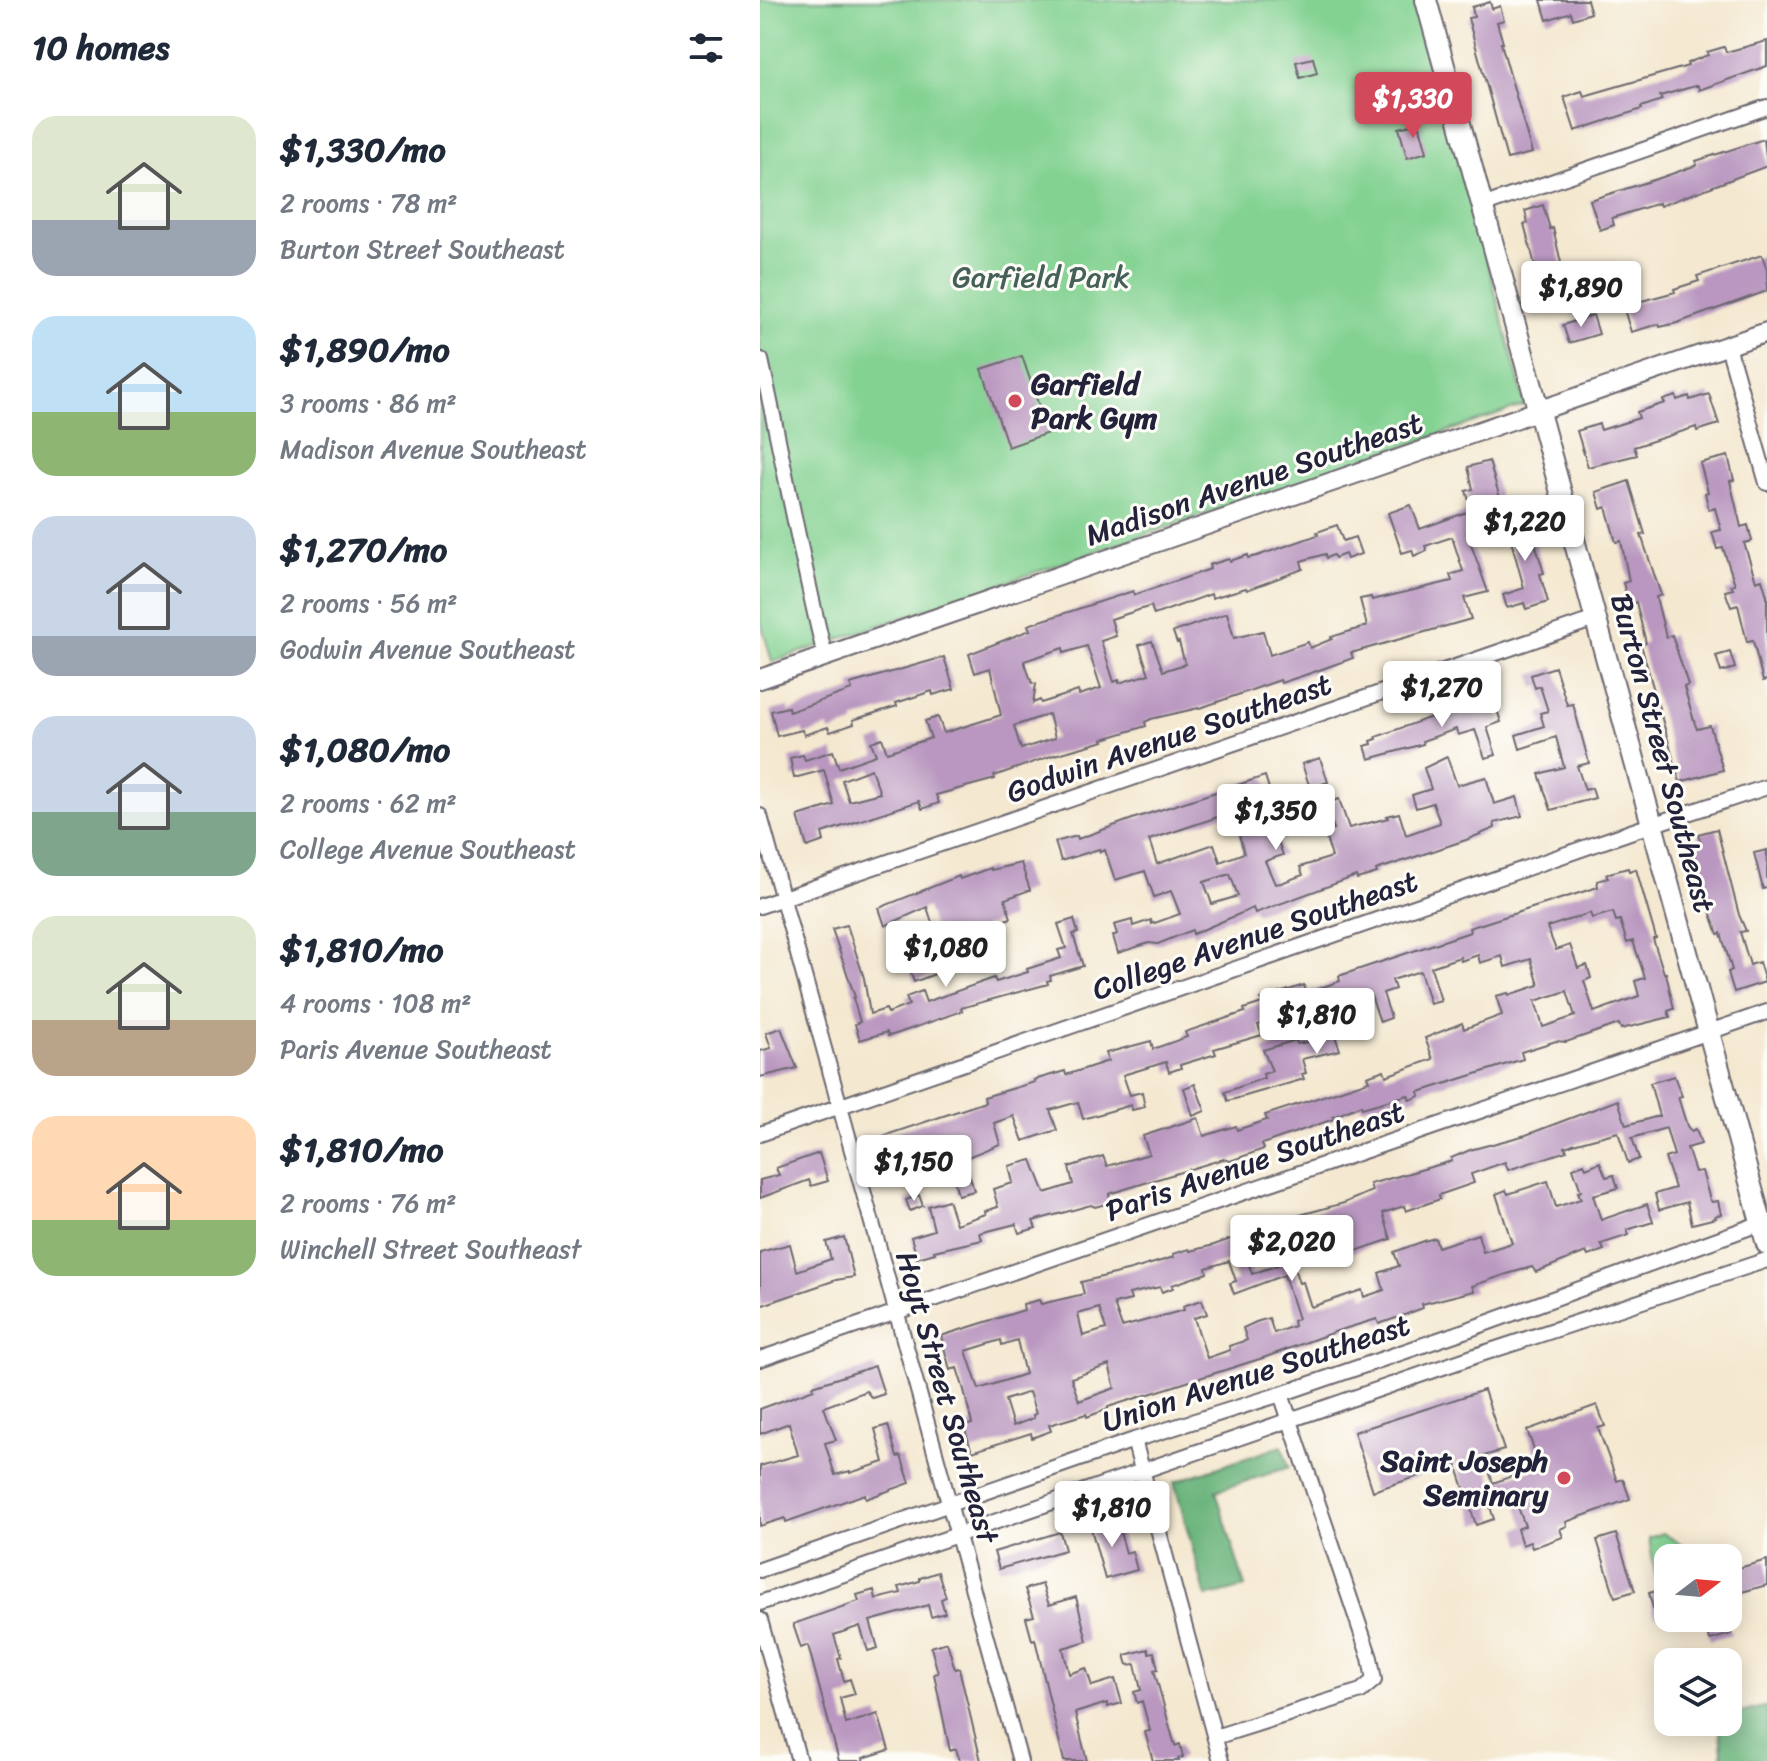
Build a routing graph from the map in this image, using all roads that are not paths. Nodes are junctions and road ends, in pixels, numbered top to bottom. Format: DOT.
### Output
graph roads {
  1 [pos="1426,0"];
  2 [pos="1767,107"];
  3 [pos="1482,206"];
  4 [pos="1767,332"];
  5 [pos="1728,346"];
  6 [pos="761,360"];
  7 [pos="1537,411"];
  8 [pos="1767,483"];
  9 [pos="1595,619"];
  10 [pos="825,656"];
  11 [pos="760,679"];
  12 [pos="1767,787"];
  13 [pos="760,816"];
  14 [pos="1651,824"];
  15 [pos="782,898"];
  16 [pos="760,906"];
  17 [pos="1767,1012"];
  18 [pos="1709,1032"];
  19 [pos="841,1107"];
  20 [pos="760,1134"];
  21 [pos="1764,1222"];
  22 [pos="1767,1244"];
  23 [pos="1767,1260"];
  24 [pos="895,1312"];
  25 [pos="1470,1329"];
  26 [pos="1478,1355"];
  27 [pos="760,1359"];
  28 [pos="1281,1394"];
  29 [pos="1290,1421"];
  30 [pos="1134,1440"];
  31 [pos="1143,1472"];
  32 [pos="949,1504"];
  33 [pos="958,1534"];
  34 [pos="760,1570"];
  35 [pos="760,1603"];
  36 [pos="760,1620"];
  37 [pos="1215,1737"];
  38 [pos="799,1761"];
  39 [pos="1020,1761"];
  40 [pos="1221,1761"];
  1 -- 3 [label="main road, Burton Street Southeast"];
  2 -- 3 [label="street"];
  3 -- 7 [label="main road, Burton Street Southeast"];
  4 -- 5 [label="street, Madison Avenue Southeast"];
  5 -- 7 [label="street, Madison Avenue Southeast"];
  5 -- 8 [label="street"];
  6 -- 10 [label="street"];
  7 -- 9 [label="main road, Burton Street Southeast"];
  7 -- 10 [label="street, Madison Avenue Southeast"];
  9 -- 14 [label="main road, Burton Street Southeast"];
  9 -- 15 [label="street, Godwin Avenue Southeast"];
  10 -- 11 [label="street, Madison Avenue Southeast"];
  12 -- 14 [label="street, College Avenue Southeast"];
  13 -- 15 [label="street, Hoyt Street Southeast"];
  14 -- 18 [label="main road, Burton Street Southeast"];
  14 -- 19 [label="street, College Avenue Southeast"];
  15 -- 16 [label="street, Godwin Avenue Southeast"];
  15 -- 19 [label="street, Hoyt Street Southeast"];
  17 -- 18 [label="street, Paris Avenue Southeast"];
  18 -- 21 [label="main road, Burton Street Southeast"];
  18 -- 24 [label="street, Paris Avenue Southeast"];
  19 -- 20 [label="street, College Avenue Southeast"];
  19 -- 24 [label="street, Hoyt Street Southeast"];
  21 -- 22 [label="main road, Burton Street Southeast"];
  21 -- 25 [label="street, Union Avenue Southeast"];
  23 -- 26 [label="street"];
  24 -- 27 [label="street, Paris Avenue Southeast"];
  24 -- 32 [label="street, Hoyt Street Southeast"];
  25 -- 26 [label="street"];
  25 -- 28 [label="street, Union Avenue Southeast"];
  26 -- 29 [label="street"];
  28 -- 29 [label="street"];
  28 -- 30 [label="street, Union Avenue Southeast"];
  29 -- 31 [label="street"];
  29 -- 37 [label="street"];
  30 -- 31 [label="street"];
  30 -- 32 [label="street, Union Avenue Southeast"];
  31 -- 33 [label="street"];
  31 -- 37 [label="street"];
  32 -- 33 [label="street, Hoyt Street Southeast"];
  32 -- 34 [label="street, Union Avenue Southeast"];
  33 -- 35 [label="street"];
  33 -- 39 [label="street, Hoyt Street Southeast"];
  36 -- 38 [label="street"];
  37 -- 40 [label="street"];
}
